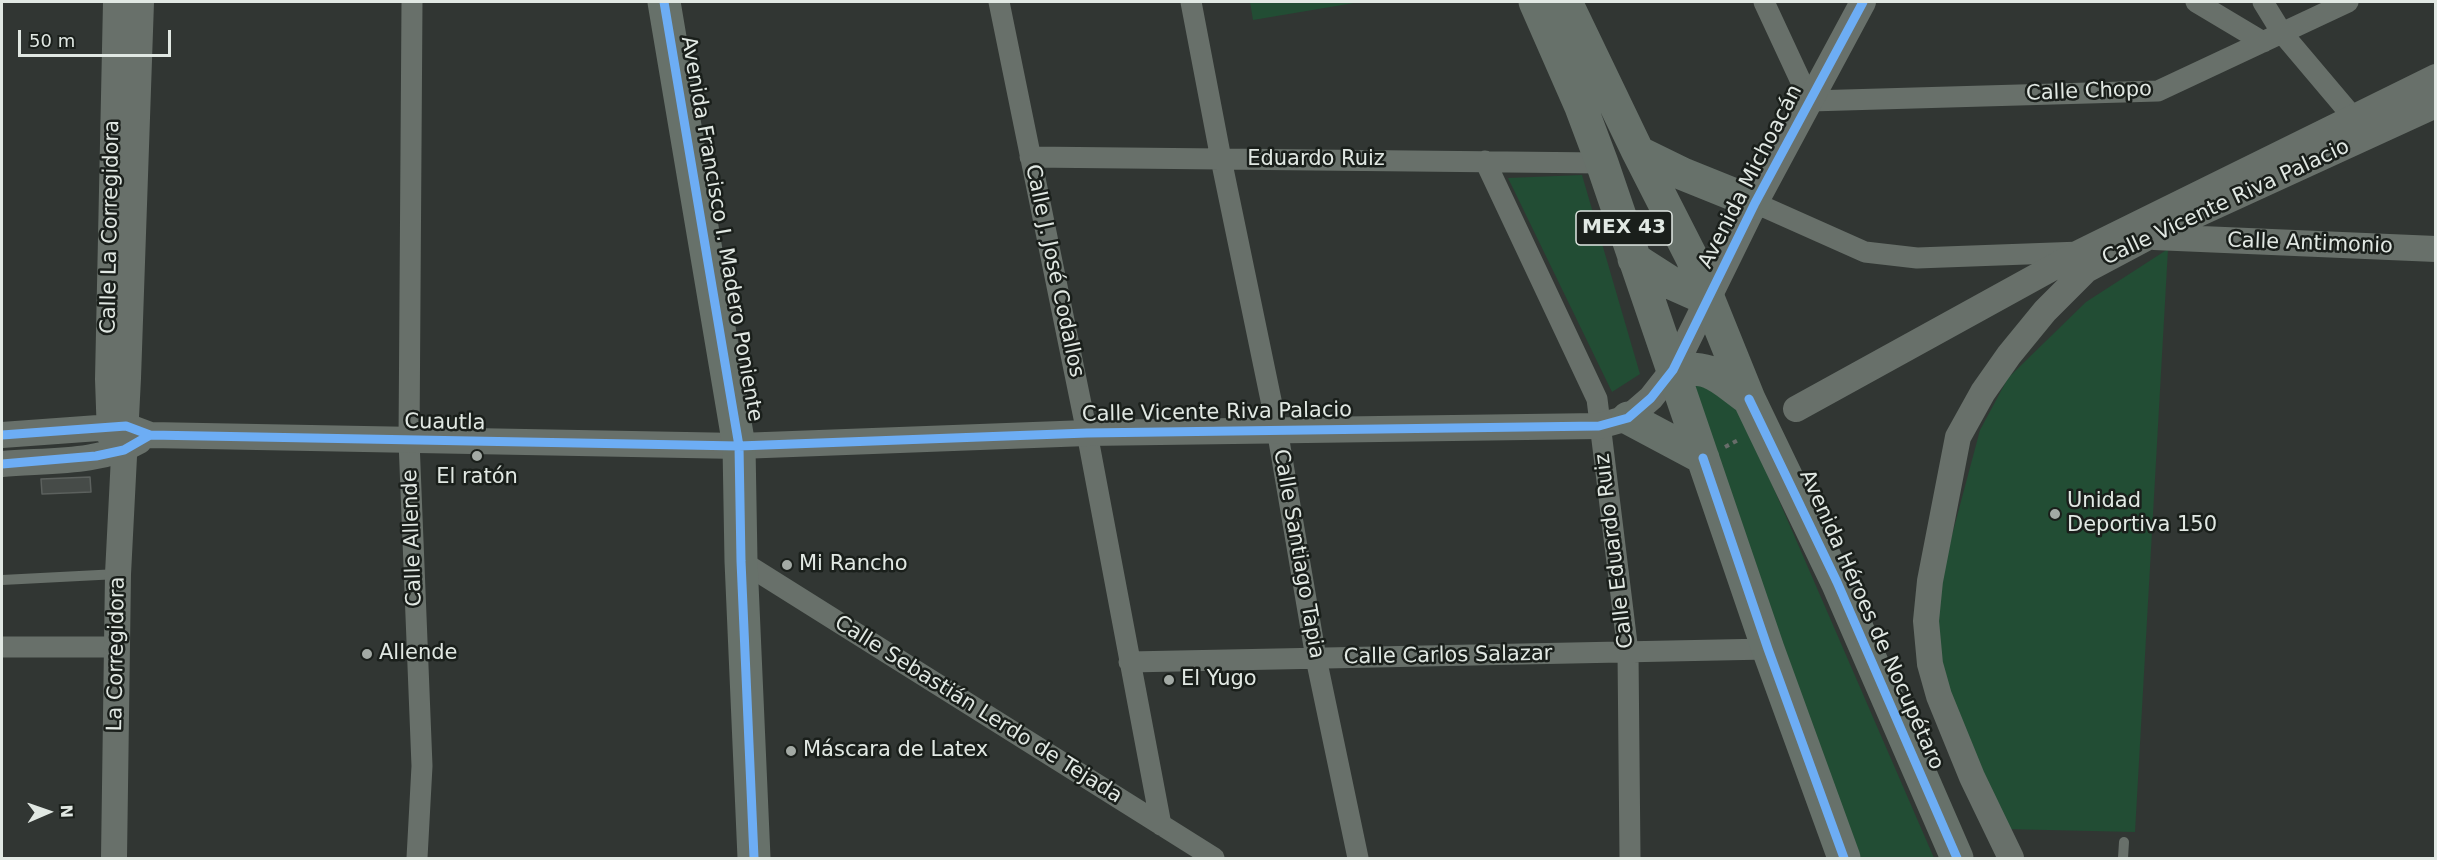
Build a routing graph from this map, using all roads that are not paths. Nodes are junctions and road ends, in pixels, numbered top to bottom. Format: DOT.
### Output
graph roads {
  1 [pos="116,2"];
  2 [pos="141,2"];
  3 [pos="412,2"];
  4 [pos="664,2"];
  5 [pos="999,2"];
  6 [pos="1191,2"];
  7 [pos="1535,2"];
  8 [pos="1566,2"];
  9 [pos="1764,2"];
  10 [pos="1863,2"];
  11 [pos="2196,2"];
  12 [pos="2263,2"];
  13 [pos="2348,2"];
  14 [pos="2282,33"];
  15 [pos="2263,42"];
  16 [pos="2436,76"];
  17 [pos="1810,101"];
  18 [pos="2436,105"];
  19 [pos="2353,117"];
  20 [pos="1638,152"];
  21 [pos="1030,157"];
  22 [pos="1221,159"];
  23 [pos="1485,161"];
  24 [pos="1602,163"];
  25 [pos="1755,203"];
  26 [pos="2113,236"];
  27 [pos="2148,237"];
  28 [pos="2436,249"];
  29 [pos="2080,252"];
  30 [pos="1634,259"];
  31 [pos="1709,300"];
  32 [pos="1673,370"];
  33 [pos="1749,399"];
  34 [pos="1796,409"];
  35 [pos="1614,422"];
  36 [pos="1277,429"];
  37 [pos="1087,433"];
  38 [pos="2,435"];
  39 [pos="117,439"];
  40 [pos="409,441"];
  41 [pos="739,446"];
  42 [pos="1704,458"];
  43 [pos="2,464"];
  44 [pos="741,561"];
  45 [pos="118,574"];
  46 [pos="2,580"];
  47 [pos="2,647"];
  48 [pos="118,647"];
  49 [pos="1767,649"];
  50 [pos="1628,652"];
  51 [pos="1316,658"];
  52 [pos="1129,662"];
  53 [pos="1161,825"];
  54 [pos="2124,842"];
  55 [pos="114,858"];
  56 [pos="417,858"];
  57 [pos="754,858"];
  58 [pos="1214,858"];
  59 [pos="1358,858"];
  60 [pos="1630,858"];
  61 [pos="1844,858"];
  62 [pos="1957,858"];
  63 [pos="2011,858"];
  64 [pos="2123,858"];
  1 -- 39 [label="street, Calle La Corregidora"];
  2 -- 39 [label="street, Calle La Corregidora"];
  3 -- 40 [label="street, Calle Allende"];
  4 -- 41 [label="main road, Avenida Francisco I. Madero Poniente"];
  5 -- 21 [label="street, Calle J. José Codallos"];
  6 -- 22 [label="street, Calle Santiago Tapia"];
  7 -- 24 [label="main road, MEX 43"];
  8 -- 20 [label="main road, Avenida Héroes de Nocupétaro / MEX 43"];
  9 -- 17 [label="street"];
  10 -- 17 [label="street, Avenida Michoacán"];
  11 -- 15 [label="street"];
  12 -- 14 [label="street"];
  13 -- 14 [label="street, Calle Chopo"];
  14 -- 15 [label="street, Calle Chopo"];
  14 -- 19 [label="street"];
  15 -- 17 [label="street, Calle Chopo"];
  16 -- 19 [label="street, Calle Vicente Riva Palacio"];
  17 -- 25 [label="street, Avenida Michoacán"];
  18 -- 27 [label="street, Calle Vicente Riva Palacio"];
  19 -- 26 [label="street, Calle Vicente Riva Palacio"];
  20 -- 25 [label="main road"];
  20 -- 31 [label="main road, Avenida Héroes de Nocupétaro / MEX 43"];
  21 -- 22 [label="street, Eduardo Ruiz"];
  21 -- 37 [label="street, Calle J. José Codallos"];
  22 -- 23 [label="street, Eduardo Ruiz"];
  22 -- 36 [label="street, Calle Santiago Tapia"];
  23 -- 24 [label="street, Eduardo Ruiz"];
  23 -- 35 [label="street, Calle Eduardo Ruiz"];
  24 -- 30 [label="main road, MEX 43"];
  25 -- 29 [label="street"];
  25 -- 31 [label="street, Avenida Michoacán"];
  26 -- 27 [label="street, Calle Antimonio"];
  26 -- 29 [label="street, Calle Vicente Riva Palacio"];
  27 -- 28 [label="street, Calle Antimonio"];
  27 -- 63 [label="street, Calle Vicente Riva Palacio"];
  29 -- 34 [label="street, Calle Vicente Riva Palacio"];
  30 -- 31 [label="main road"];
  30 -- 32 [label="main road, MEX 43"];
  31 -- 32 [label="street, Avenida Michoacán"];
  31 -- 33 [label="main road, Avenida Héroes de Nocupétaro / MEX 43"];
  32 -- 33 [label="main road"];
  32 -- 35 [label="street"];
  32 -- 42 [label="main road, MEX 43"];
  33 -- 62 [label="main road, Avenida Héroes de Nocupétaro / MEX 43"];
  35 -- 36 [label="street, Calle Vicente Riva Palacio"];
  35 -- 42 [label="main road"];
  35 -- 50 [label="street, Calle Eduardo Ruiz"];
  36 -- 37 [label="street, Calle Vicente Riva Palacio"];
  36 -- 51 [label="street, Calle Santiago Tapia"];
  37 -- 41 [label="street, Calle Vicente Riva Palacio"];
  37 -- 52 [label="street, Calle J. José Codallos"];
  38 -- 39 [label="street, Cuautla"];
  39 -- 40 [label="street, Cuautla"];
  39 -- 43 [label="street, Cuautla"];
  39 -- 45 [label="street, La Corregidora"];
  40 -- 41 [label="street, Cuautla"];
  40 -- 56 [label="street, Calle Allende"];
  41 -- 44 [label="main road, Avenida Francisco I. Madero Poniente"];
  42 -- 49 [label="main road, MEX 43"];
  44 -- 53 [label="street, Calle Sebastián Lerdo de Tejada"];
  44 -- 57 [label="main road, Avenida Francisco I. Madero Poniente"];
  45 -- 46 [label="lane"];
  45 -- 48 [label="street, La Corregidora"];
  47 -- 48 [label="street"];
  48 -- 55 [label="street, La Corregidora"];
  49 -- 50 [label="street, Calle Carlos Salazar"];
  49 -- 61 [label="main road, MEX 43"];
  50 -- 51 [label="street, Calle Carlos Salazar"];
  50 -- 60 [label="street, Calle Eduardo Ruiz"];
  51 -- 52 [label="street, Calle Carlos Salazar"];
  51 -- 59 [label="street, Calle Santiago Tapia"];
  52 -- 53 [label="street, Calle J. José Codallos"];
  53 -- 58 [label="street, Calle Sebastián Lerdo de Tejada"];
  54 -- 64 [label="lane"];
}
